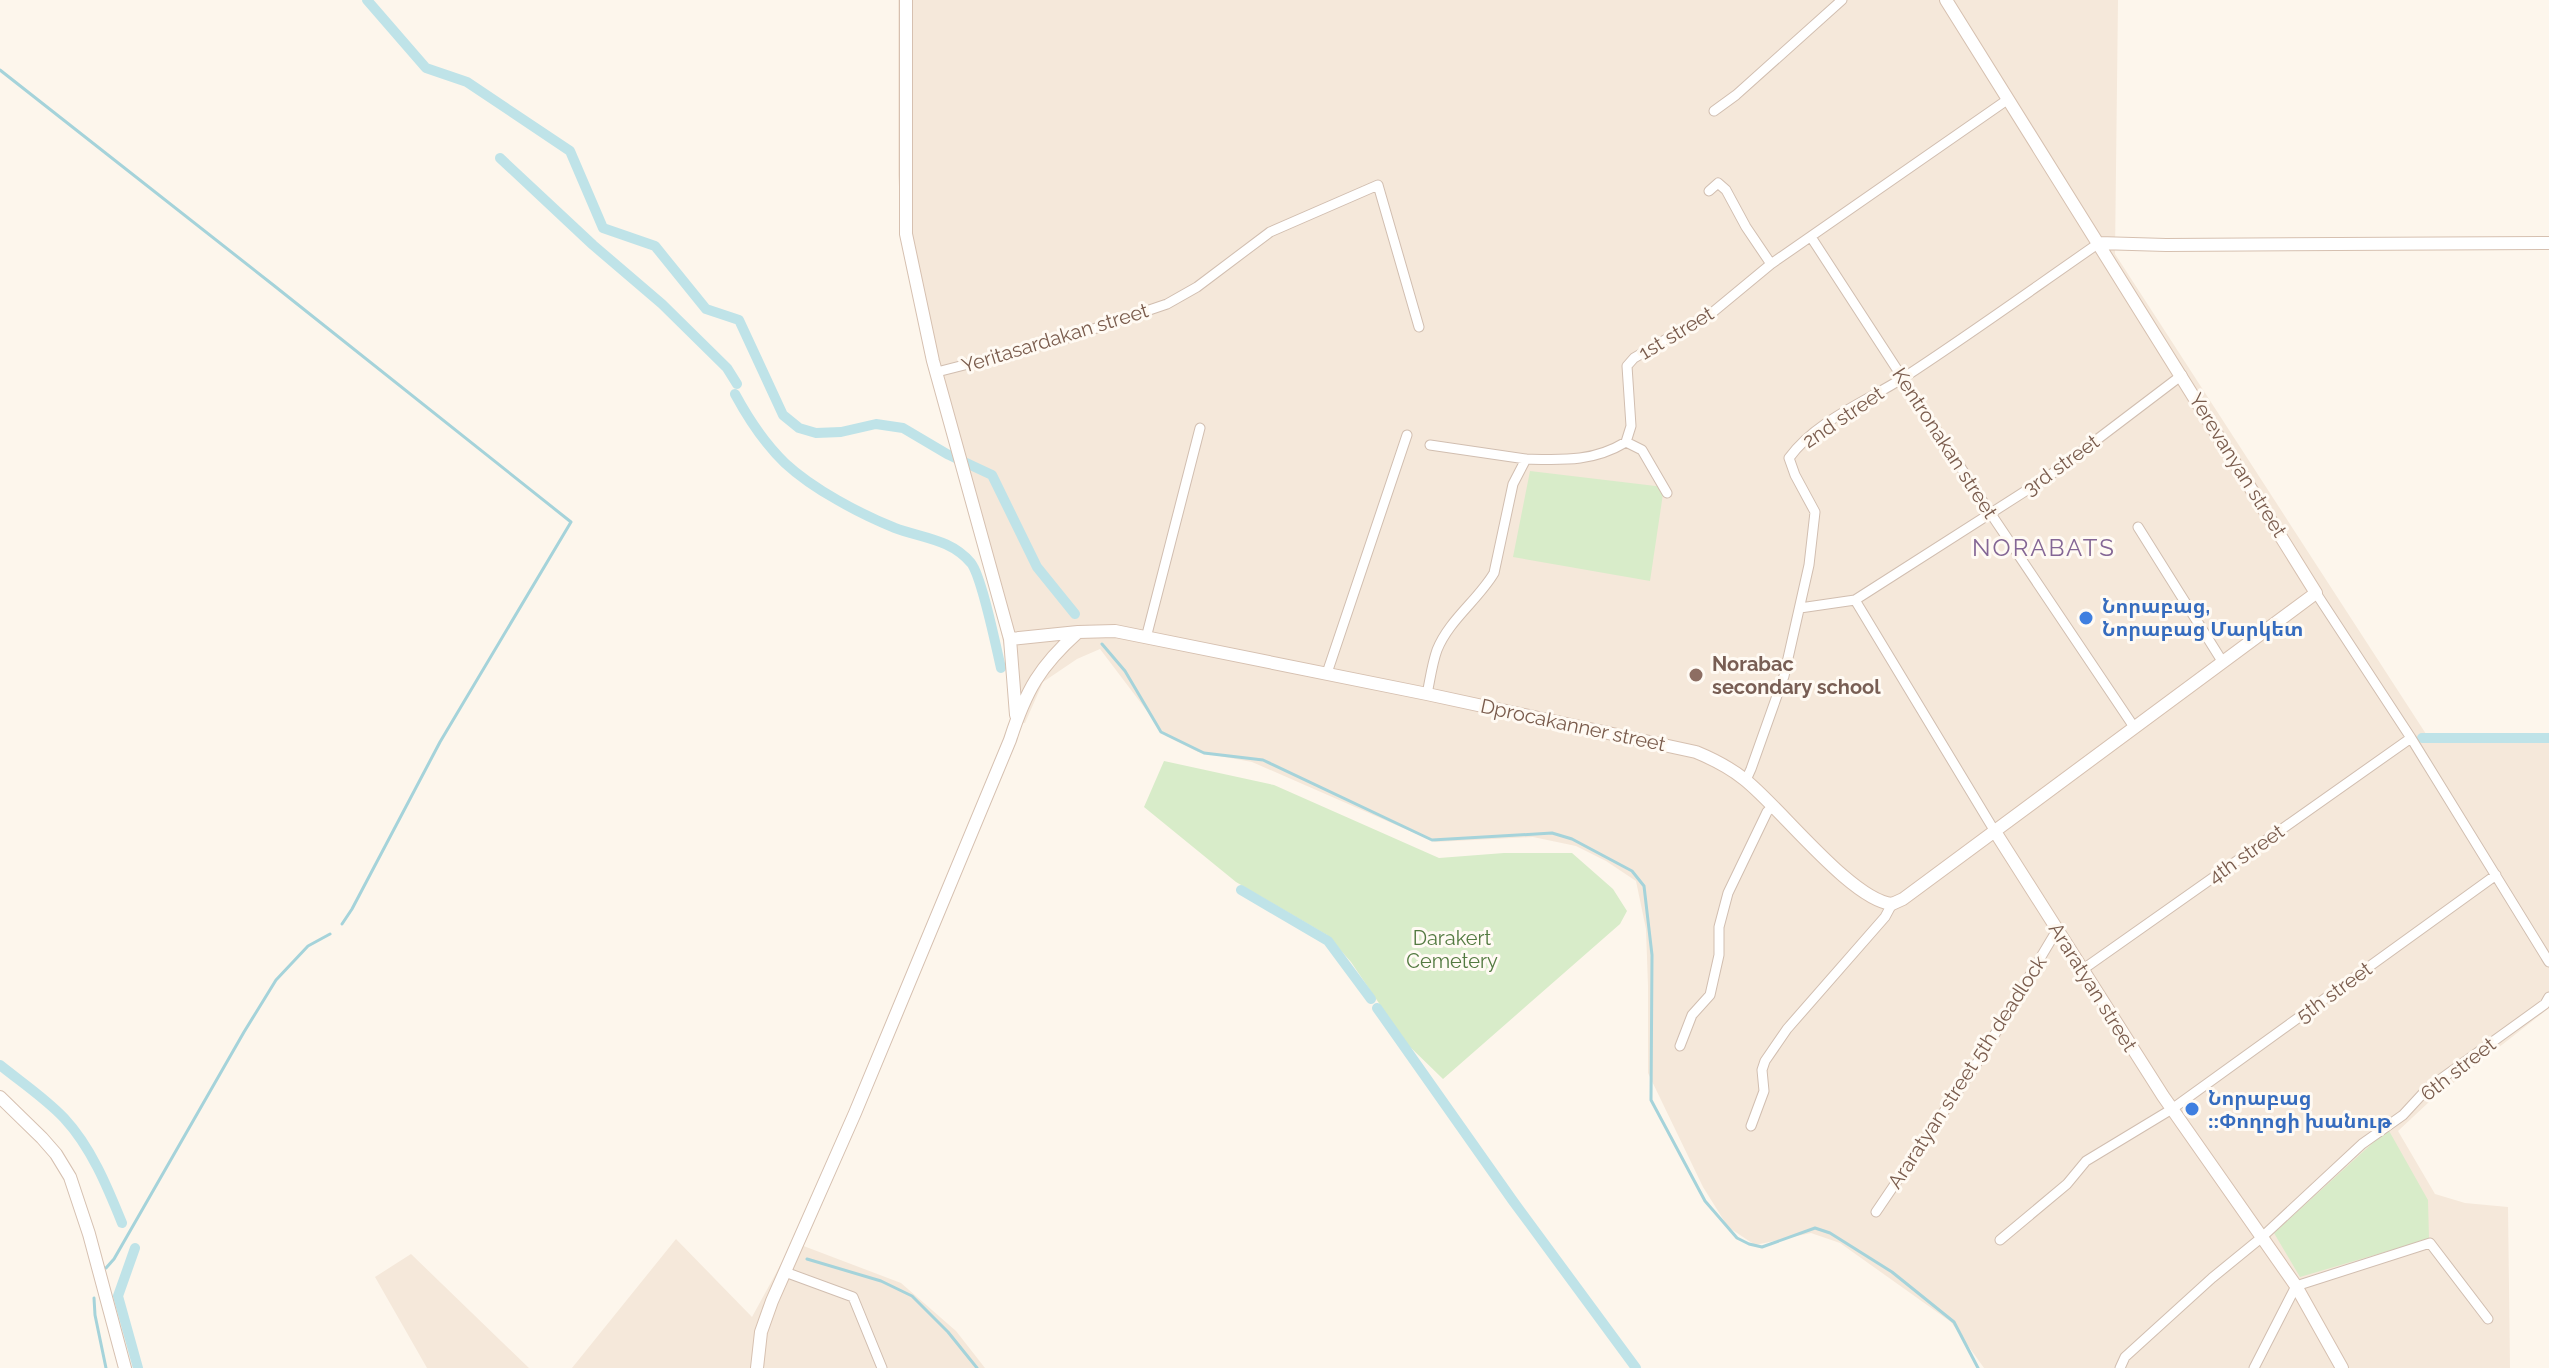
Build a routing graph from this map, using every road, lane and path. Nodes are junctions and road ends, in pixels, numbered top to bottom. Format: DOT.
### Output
graph roads {
  1 [pos="906,0"];
  2 [pos="1842,0"];
  3 [pos="1946,0"];
  4 [pos="2007,100"];
  5 [pos="1714,111"];
  6 [pos="1709,191"];
  7 [pos="1811,237"];
  8 [pos="2099,243"];
  9 [pos="2549,243"];
  10 [pos="1771,264"];
  11 [pos="1419,327"];
  12 [pos="937,372"];
  13 [pos="2182,375"];
  14 [pos="1903,378"];
  15 [pos="1200,428"];
  16 [pos="1407,435"];
  17 [pos="1626,442"];
  18 [pos="1430,445"];
  19 [pos="1526,459"];
  20 [pos="1667,493"];
  21 [pos="1991,514"];
  22 [pos="2138,527"];
  23 [pos="2316,593"];
  24 [pos="1855,600"];
  25 [pos="1800,608"];
  26 [pos="1078,632"];
  27 [pos="1146,638"];
  28 [pos="1010,639"];
  29 [pos="2222,661"];
  30 [pos="1327,673"];
  31 [pos="1427,694"];
  32 [pos="1016,721"];
  33 [pos="2134,727"];
  34 [pos="2411,738"];
  35 [pos="1746,780"];
  36 [pos="1773,806"];
  37 [pos="1994,830"];
  38 [pos="2496,875"];
  39 [pos="1892,904"];
  40 [pos="2057,930"];
  41 [pos="2549,962"];
  42 [pos="2082,970"];
  43 [pos="2549,997"];
  44 [pos="1680,1046"];
  45 [pos="0,1097"];
  46 [pos="2172,1109"];
  47 [pos="1751,1126"];
  48 [pos="1876,1212"];
  49 [pos="2261,1238"];
  50 [pos="2000,1240"];
  51 [pos="785,1272"];
  52 [pos="2296,1286"];
  53 [pos="2488,1319"];
  54 [pos="125,1368"];
  55 [pos="757,1368"];
  56 [pos="882,1368"];
  57 [pos="2120,1368"];
  58 [pos="2254,1368"];
  59 [pos="2342,1368"];
  1 -- 12 [label="main road"];
  2 -- 5 [label="street"];
  3 -- 4 [label="main road, Yerevanyan street"];
  4 -- 7 [label="street, 1st street"];
  4 -- 8 [label="main road, Yerevanyan street"];
  6 -- 10 [label="street"];
  7 -- 10 [label="street, 1st street"];
  7 -- 14 [label="street, Kentronakan street"];
  8 -- 9 [label="main road"];
  8 -- 13 [label="main road, Yerevanyan street"];
  8 -- 14 [label="street, 2nd street"];
  10 -- 17 [label="street, 1st street"];
  11 -- 12 [label="street, Yeritasardakan street"];
  12 -- 28 [label="main road"];
  13 -- 21 [label="street, 3rd street"];
  13 -- 23 [label="main road, Yerevanyan street"];
  14 -- 21 [label="street, Kentronakan street"];
  14 -- 25 [label="street, 2nd street"];
  15 -- 27 [label="street"];
  16 -- 30 [label="street"];
  17 -- 19 [label="street"];
  17 -- 20 [label="street"];
  18 -- 19 [label="street"];
  19 -- 31 [label="street"];
  21 -- 24 [label="street, 3rd street"];
  21 -- 33 [label="street, Kentronakan street"];
  22 -- 29 [label="street"];
  23 -- 29 [label="main road"];
  23 -- 34 [label="street"];
  24 -- 25 [label="street"];
  24 -- 37 [label="street, Araratyan street"];
  25 -- 35 [label="street, 2nd street"];
  26 -- 27 [label="main road, Dprocakanner street"];
  26 -- 28 [label="main road, Dprocakanner street"];
  26 -- 32 [label="main road"];
  27 -- 30 [label="main road, Dprocakanner street"];
  28 -- 32 [label="main road"];
  29 -- 33 [label="main road"];
  30 -- 31 [label="main road, Dprocakanner street"];
  31 -- 35 [label="main road, Dprocakanner street"];
  32 -- 51 [label="main road"];
  33 -- 37 [label="main road"];
  34 -- 38 [label="street"];
  34 -- 42 [label="street, 4th street"];
  35 -- 36 [label="main road, Dprocakanner street"];
  36 -- 39 [label="main road, Dprocakanner street"];
  36 -- 44 [label="street"];
  37 -- 39 [label="main road"];
  37 -- 40 [label="main road, Araratyan street"];
  38 -- 41 [label="street"];
  38 -- 46 [label="street, 5th street"];
  39 -- 47 [label="street"];
  40 -- 42 [label="main road, Araratyan street"];
  40 -- 48 [label="street, Araratyan street 5th deadlock"];
  42 -- 46 [label="main road, Araratyan street"];
  43 -- 49 [label="street, 6th street"];
  45 -- 54 [label="main road"];
  46 -- 49 [label="main road, Araratyan street"];
  46 -- 50 [label="street, 5th street"];
  49 -- 52 [label="main road, Araratyan street"];
  49 -- 57 [label="street, 6th street"];
  51 -- 55 [label="main road"];
  51 -- 56 [label="street"];
  52 -- 53 [label="street"];
  52 -- 58 [label="street"];
  52 -- 59 [label="main road, Araratyan street"];
}
